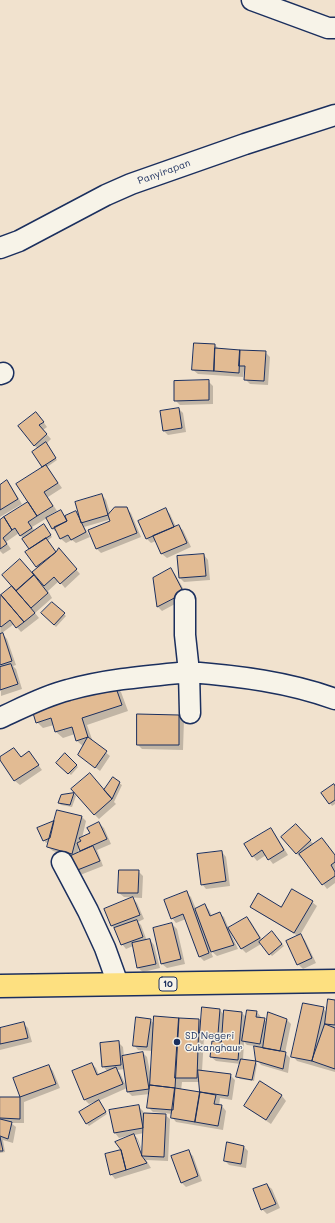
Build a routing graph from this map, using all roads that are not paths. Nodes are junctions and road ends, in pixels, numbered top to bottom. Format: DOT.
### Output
graph roads {
  1 [pos="252,0"];
  2 [pos="335,28"];
  3 [pos="335,115"];
  4 [pos="0,248"];
  5 [pos="186,600"];
  6 [pos="189,672"];
  7 [pos="335,699"];
  8 [pos="190,714"];
  9 [pos="0,718"];
  10 [pos="62,862"];
  11 [pos="335,981"];
  12 [pos="118,984"];
  13 [pos="0,986"];
  1 -- 2 [label="street"];
  3 -- 4 [label="street, Panyirapan"];
  5 -- 6 [label="street"];
  6 -- 7 [label="street"];
  6 -- 8 [label="street"];
  6 -- 9 [label="street"];
  10 -- 12 [label="street"];
  11 -- 12 [label="highway, 10"];
  12 -- 13 [label="highway, 10"];
}
